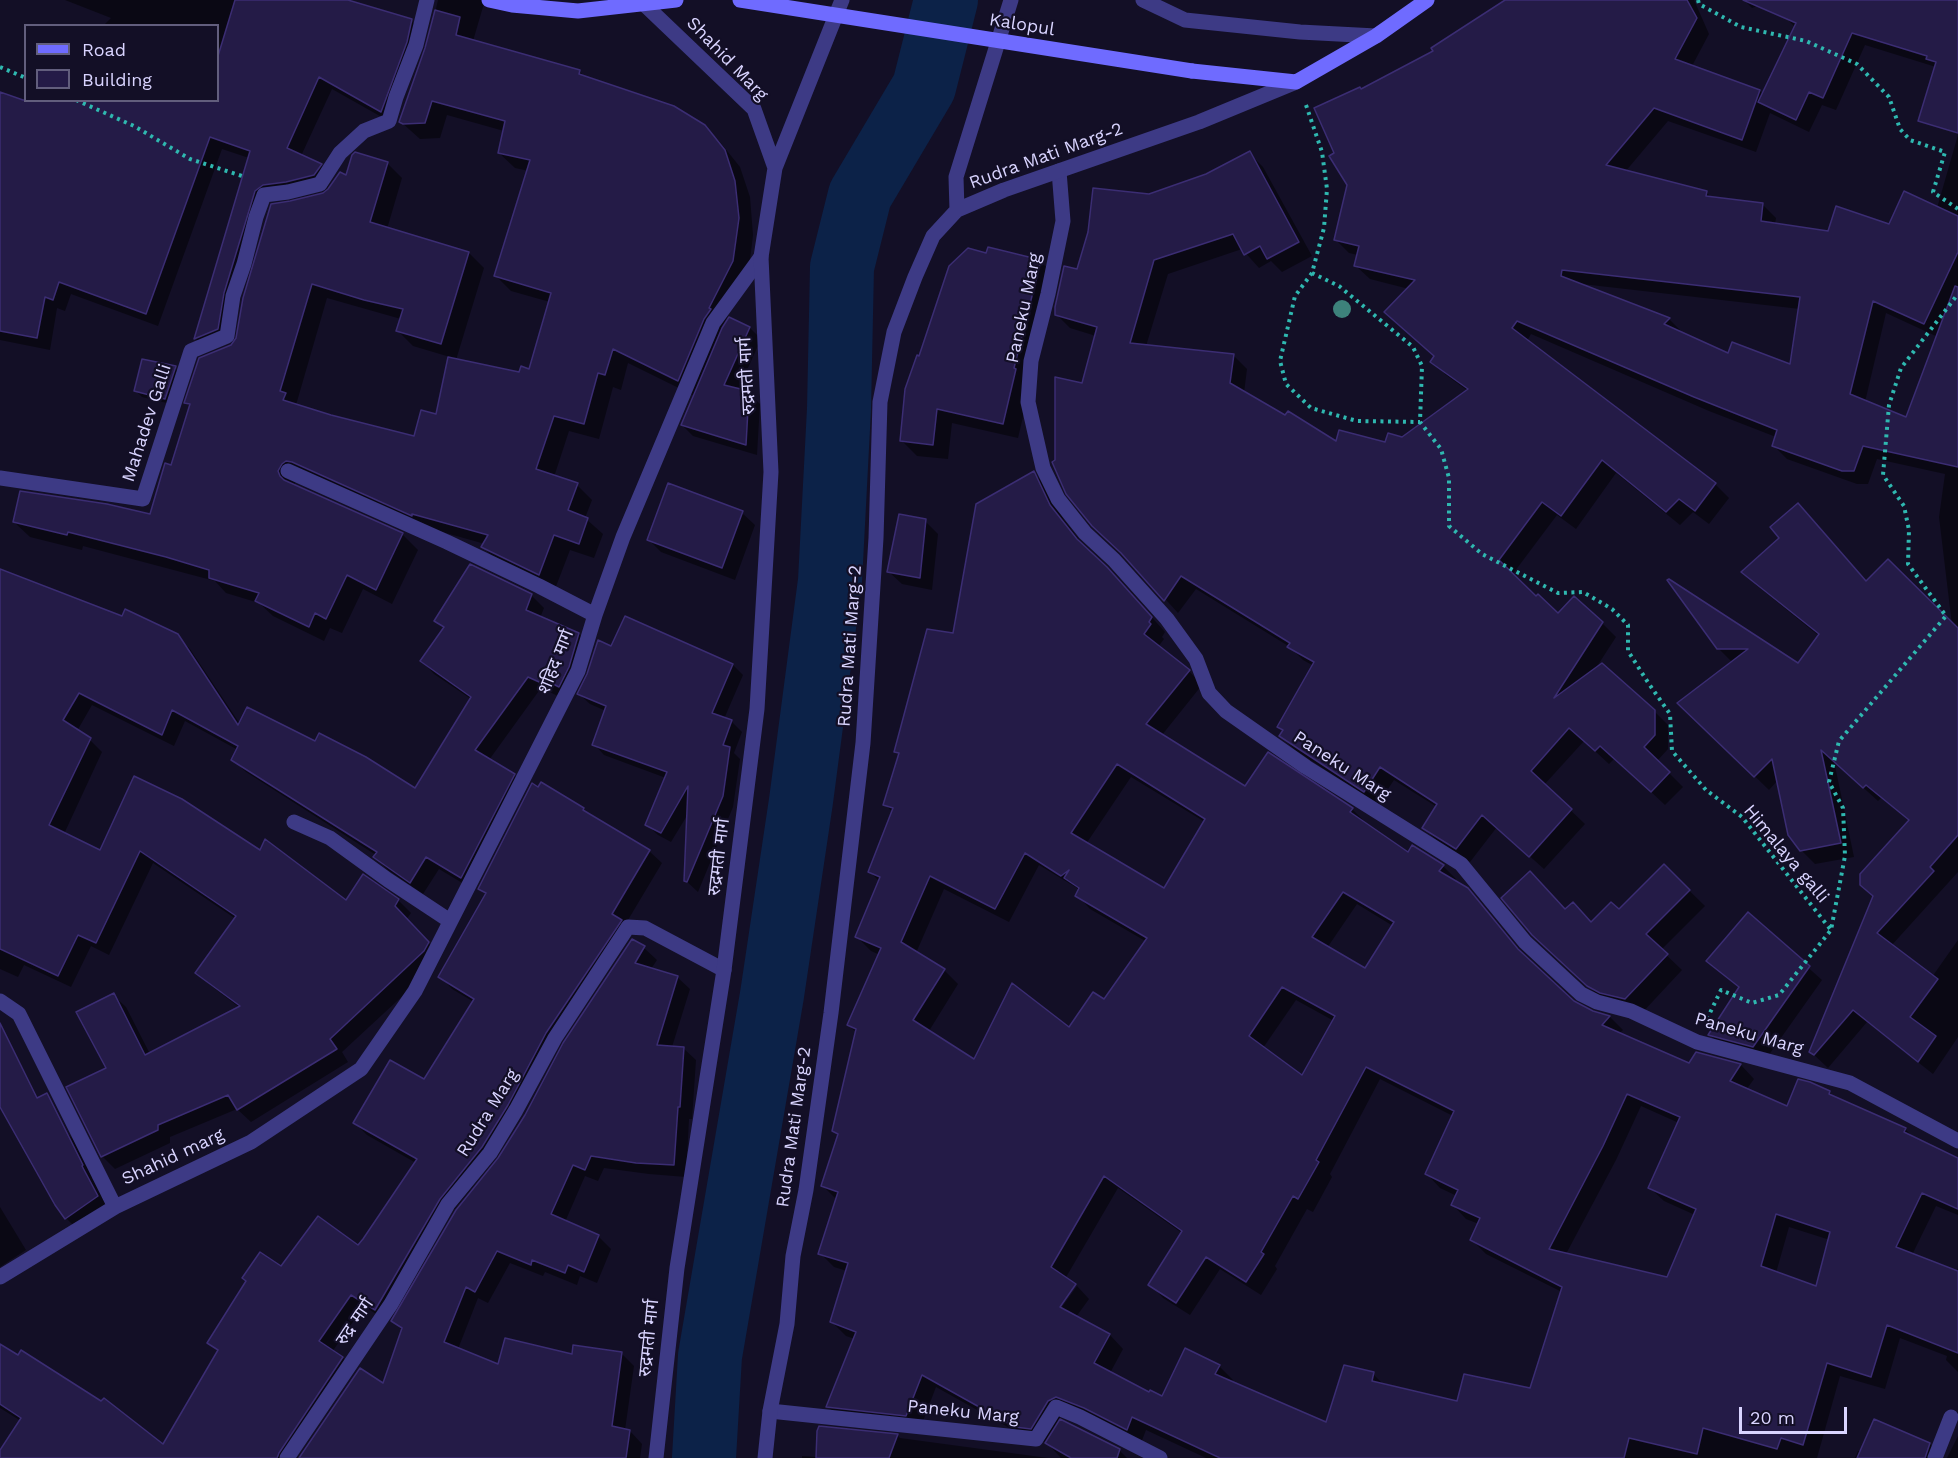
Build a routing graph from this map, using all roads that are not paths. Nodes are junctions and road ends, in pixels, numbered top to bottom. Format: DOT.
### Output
graph roads {
  1 [pos="427,0"];
  2 [pos="489,0"];
  3 [pos="676,0"];
  4 [pos="740,0"];
  5 [pos="842,0"];
  6 [pos="1011,0"];
  7 [pos="1143,0"];
  8 [pos="1427,0"];
  9 [pos="644,2"];
  10 [pos="1376,36"];
  11 [pos="1296,82"];
  12 [pos="775,168"];
  13 [pos="1059,171"];
  14 [pos="957,210"];
  15 [pos="761,257"];
  16 [pos="288,471"];
  17 [pos="0,478"];
  18 [pos="595,615"];
  19 [pos="294,822"];
  20 [pos="450,921"];
  21 [pos="724,970"];
  22 [pos="0,1001"];
  23 [pos="361,1069"];
  24 [pos="1958,1141"];
  25 [pos="448,1204"];
  26 [pos="115,1207"];
  27 [pos="0,1277"];
  28 [pos="770,1411"];
  29 [pos="1951,1417"];
  30 [pos="287,1458"];
  31 [pos="656,1458"];
  32 [pos="765,1458"];
  33 [pos="1160,1458"];
  34 [pos="1935,1458"];
  1 -- 17 [label="street, Mahadev Galli"];
  2 -- 9 [label="main road"];
  3 -- 9 [label="main road"];
  4 -- 11 [label="main road, Kalopul, bridge"];
  5 -- 12 [label="street"];
  6 -- 14 [label="street"];
  7 -- 10 [label="street"];
  8 -- 10 [label="main road"];
  9 -- 12 [label="street, Shahid Marg"];
  10 -- 11 [label="main road"];
  11 -- 13 [label="street, Rudra Mati Marg-2"];
  12 -- 15 [label="street, Shahid Marg"];
  13 -- 14 [label="street, Rudra Mati Marg-2"];
  13 -- 24 [label="street, Paneku Marg"];
  14 -- 28 [label="street, Rudra Mati Marg-2"];
  15 -- 18 [label="street, शहिद मार्ग"];
  15 -- 21 [label="street, रुद्रमती मार्ग"];
  16 -- 18 [label="street"];
  18 -- 20 [label="street, शहिद मार्ग"];
  19 -- 20 [label="street"];
  20 -- 23 [label="street, शहिद मार्ग"];
  21 -- 25 [label="street, Rudra Marg"];
  21 -- 31 [label="street, रुद्रमती मार्ग"];
  22 -- 26 [label="street"];
  23 -- 26 [label="street, Shahid marg"];
  25 -- 30 [label="street, रुद्र मार्ग"];
  26 -- 27 [label="street, Shahid marg"];
  28 -- 32 [label="street, Rudra Mati Marg-2"];
  28 -- 33 [label="street, Paneku Marg"];
  29 -- 34 [label="street"];
}
